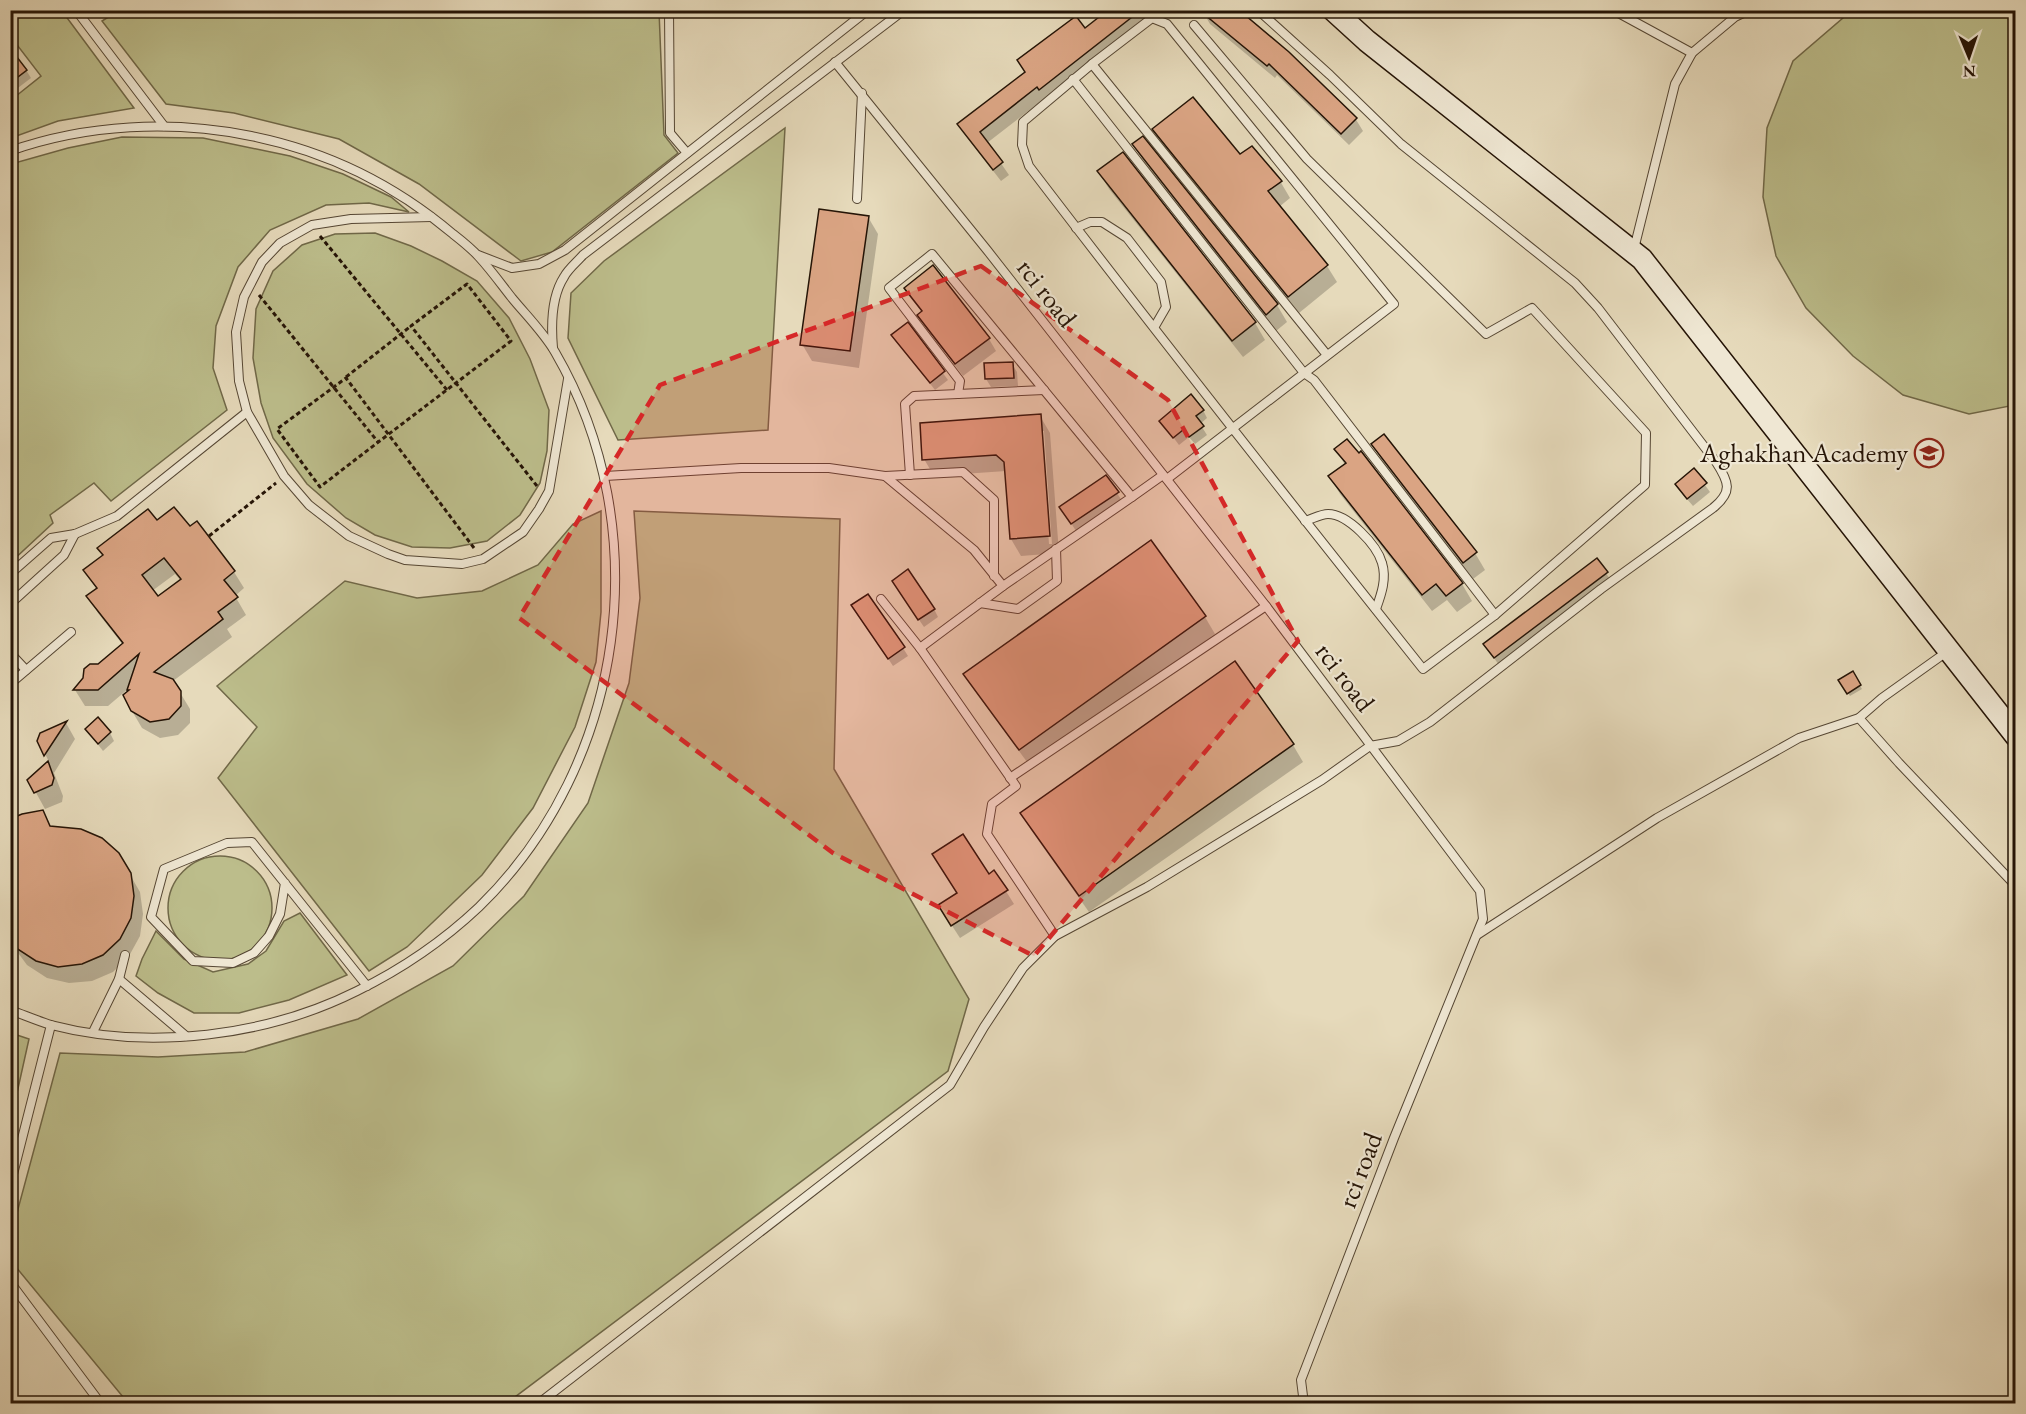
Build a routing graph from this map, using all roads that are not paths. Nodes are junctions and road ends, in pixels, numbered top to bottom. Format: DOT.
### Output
graph roads {
  1 [pos="76,10"];
  2 [pos="669,10"];
  3 [pos="868,10"];
  4 [pos="904,10"];
  5 [pos="1258,10"];
  6 [pos="1333,10"];
  7 [pos="1613,10"];
  8 [pos="1750,10"];
  9 [pos="1194,25"];
  10 [pos="1692,53"];
  11 [pos="835,62"];
  12 [pos="1092,64"];
  13 [pos="1073,79"];
  14 [pos="862,93"];
  15 [pos="164,126"];
  16 [pos="10,151"];
  17 [pos="687,153"];
  18 [pos="857,199"];
  19 [pos="432,216"];
  20 [pos="1076,228"];
  21 [pos="1633,251"];
  22 [pos="477,254"];
  23 [pos="1155,326"];
  24 [pos="553,349"];
  25 [pos="1327,355"];
  26 [pos="1304,373"];
  27 [pos="568,378"];
  28 [pos="1044,390"];
  29 [pos="958,394"];
  30 [pos="247,412"];
  31 [pos="1233,426"];
  32 [pos="910,475"];
  33 [pos="605,476"];
  34 [pos="885,476"];
  35 [pos="1165,477"];
  36 [pos="1132,497"];
  37 [pos="1305,521"];
  38 [pos="75,534"];
  39 [pos="1056,549"];
  40 [pos="10,574"];
  41 [pos="994,576"];
  42 [pos="1003,586"];
  43 [pos="881,599"];
  44 [pos="980,603"];
  45 [pos="10,604"];
  46 [pos="1266,606"];
  47 [pos="1376,609"];
  48 [pos="1495,615"];
  49 [pos="71,632"];
  50 [pos="920,648"];
  51 [pos="1949,650"];
  52 [pos="10,653"];
  53 [pos="26,670"];
  54 [pos="10,684"];
  55 [pos="1859,718"];
  56 [pos="2016,736"];
  57 [pos="1370,746"];
  58 [pos="1010,778"];
  59 [pos="285,883"];
  60 [pos="2016,886"];
  61 [pos="1477,935"];
  62 [pos="1055,936"];
  63 [pos="125,956"];
  64 [pos="119,979"];
  65 [pos="367,986"];
  66 [pos="10,1010"];
  67 [pos="51,1025"];
  68 [pos="93,1032"];
  69 [pos="186,1036"];
  70 [pos="10,1186"];
  71 [pos="10,1282"];
  72 [pos="1303,1403"];
  73 [pos="101,1404"];
  74 [pos="538,1404"];
  1 -- 15 [label="lane"];
  2 -- 17 [label="lane"];
  3 -- 17 [label="lane"];
  4 -- 11 [label="lane"];
  5 -- 57 [label="lane"];
  6 -- 21 [label="street"];
  7 -- 10 [label="lane"];
  8 -- 10 [label="lane"];
  9 -- 48 [label="lane"];
  10 -- 21 [label="lane"];
  11 -- 14 [label="lane, rci road"];
  11 -- 24 [label="lane"];
  12 -- 13 [label="lane"];
  12 -- 25 [label="lane"];
  12 -- 25 [label="lane"];
  13 -- 20 [label="lane"];
  13 -- 26 [label="lane"];
  14 -- 18 [label="lane"];
  14 -- 35 [label="lane, rci road"];
  15 -- 16 [label="lane"];
  15 -- 19 [label="lane"];
  17 -- 22 [label="lane"];
  19 -- 22 [label="lane"];
  19 -- 30 [label="lane"];
  20 -- 23 [label="lane"];
  20 -- 23 [label="lane"];
  21 -- 51 [label="street"];
  22 -- 24 [label="lane"];
  23 -- 31 [label="lane"];
  24 -- 27 [label="lane"];
  25 -- 26 [label="lane"];
  26 -- 31 [label="lane"];
  26 -- 48 [label="lane"];
  27 -- 30 [label="lane"];
  27 -- 33 [label="lane"];
  28 -- 29 [label="lane"];
  28 -- 29 [label="lane"];
  28 -- 36 [label="lane"];
  29 -- 32 [label="lane"];
  30 -- 38 [label="lane"];
  31 -- 35 [label="lane"];
  31 -- 37 [label="lane"];
  32 -- 34 [label="lane"];
  32 -- 41 [label="lane"];
  33 -- 34 [label="lane"];
  33 -- 65 [label="lane"];
  34 -- 41 [label="lane"];
  35 -- 36 [label="lane"];
  35 -- 46 [label="lane, rci road"];
  36 -- 39 [label="lane"];
  37 -- 47 [label="lane"];
  37 -- 47 [label="lane"];
  38 -- 40 [label="lane"];
  38 -- 45 [label="lane"];
  39 -- 42 [label="lane"];
  39 -- 44 [label="lane"];
  41 -- 42 [label="lane"];
  42 -- 44 [label="lane"];
  43 -- 50 [label="lane"];
  44 -- 50 [label="lane"];
  46 -- 57 [label="lane, rci road"];
  46 -- 58 [label="lane"];
  47 -- 48 [label="lane"];
  49 -- 53 [label="lane"];
  50 -- 58 [label="lane"];
  51 -- 55 [label="lane"];
  51 -- 56 [label="street"];
  52 -- 53 [label="lane"];
  53 -- 54 [label="lane"];
  55 -- 60 [label="lane"];
  55 -- 61 [label="lane"];
  57 -- 61 [label="lane, rci road"];
  57 -- 62 [label="lane"];
  58 -- 62 [label="lane"];
  59 -- 59 [label="lane"];
  59 -- 65 [label="lane"];
  61 -- 72 [label="lane, rci road"];
  62 -- 74 [label="lane"];
  63 -- 64 [label="lane"];
  64 -- 68 [label="lane"];
  64 -- 69 [label="lane"];
  65 -- 69 [label="lane"];
  66 -- 67 [label="lane"];
  67 -- 68 [label="lane"];
  67 -- 70 [label="lane"];
  68 -- 69 [label="lane"];
  71 -- 73 [label="lane"];
}
